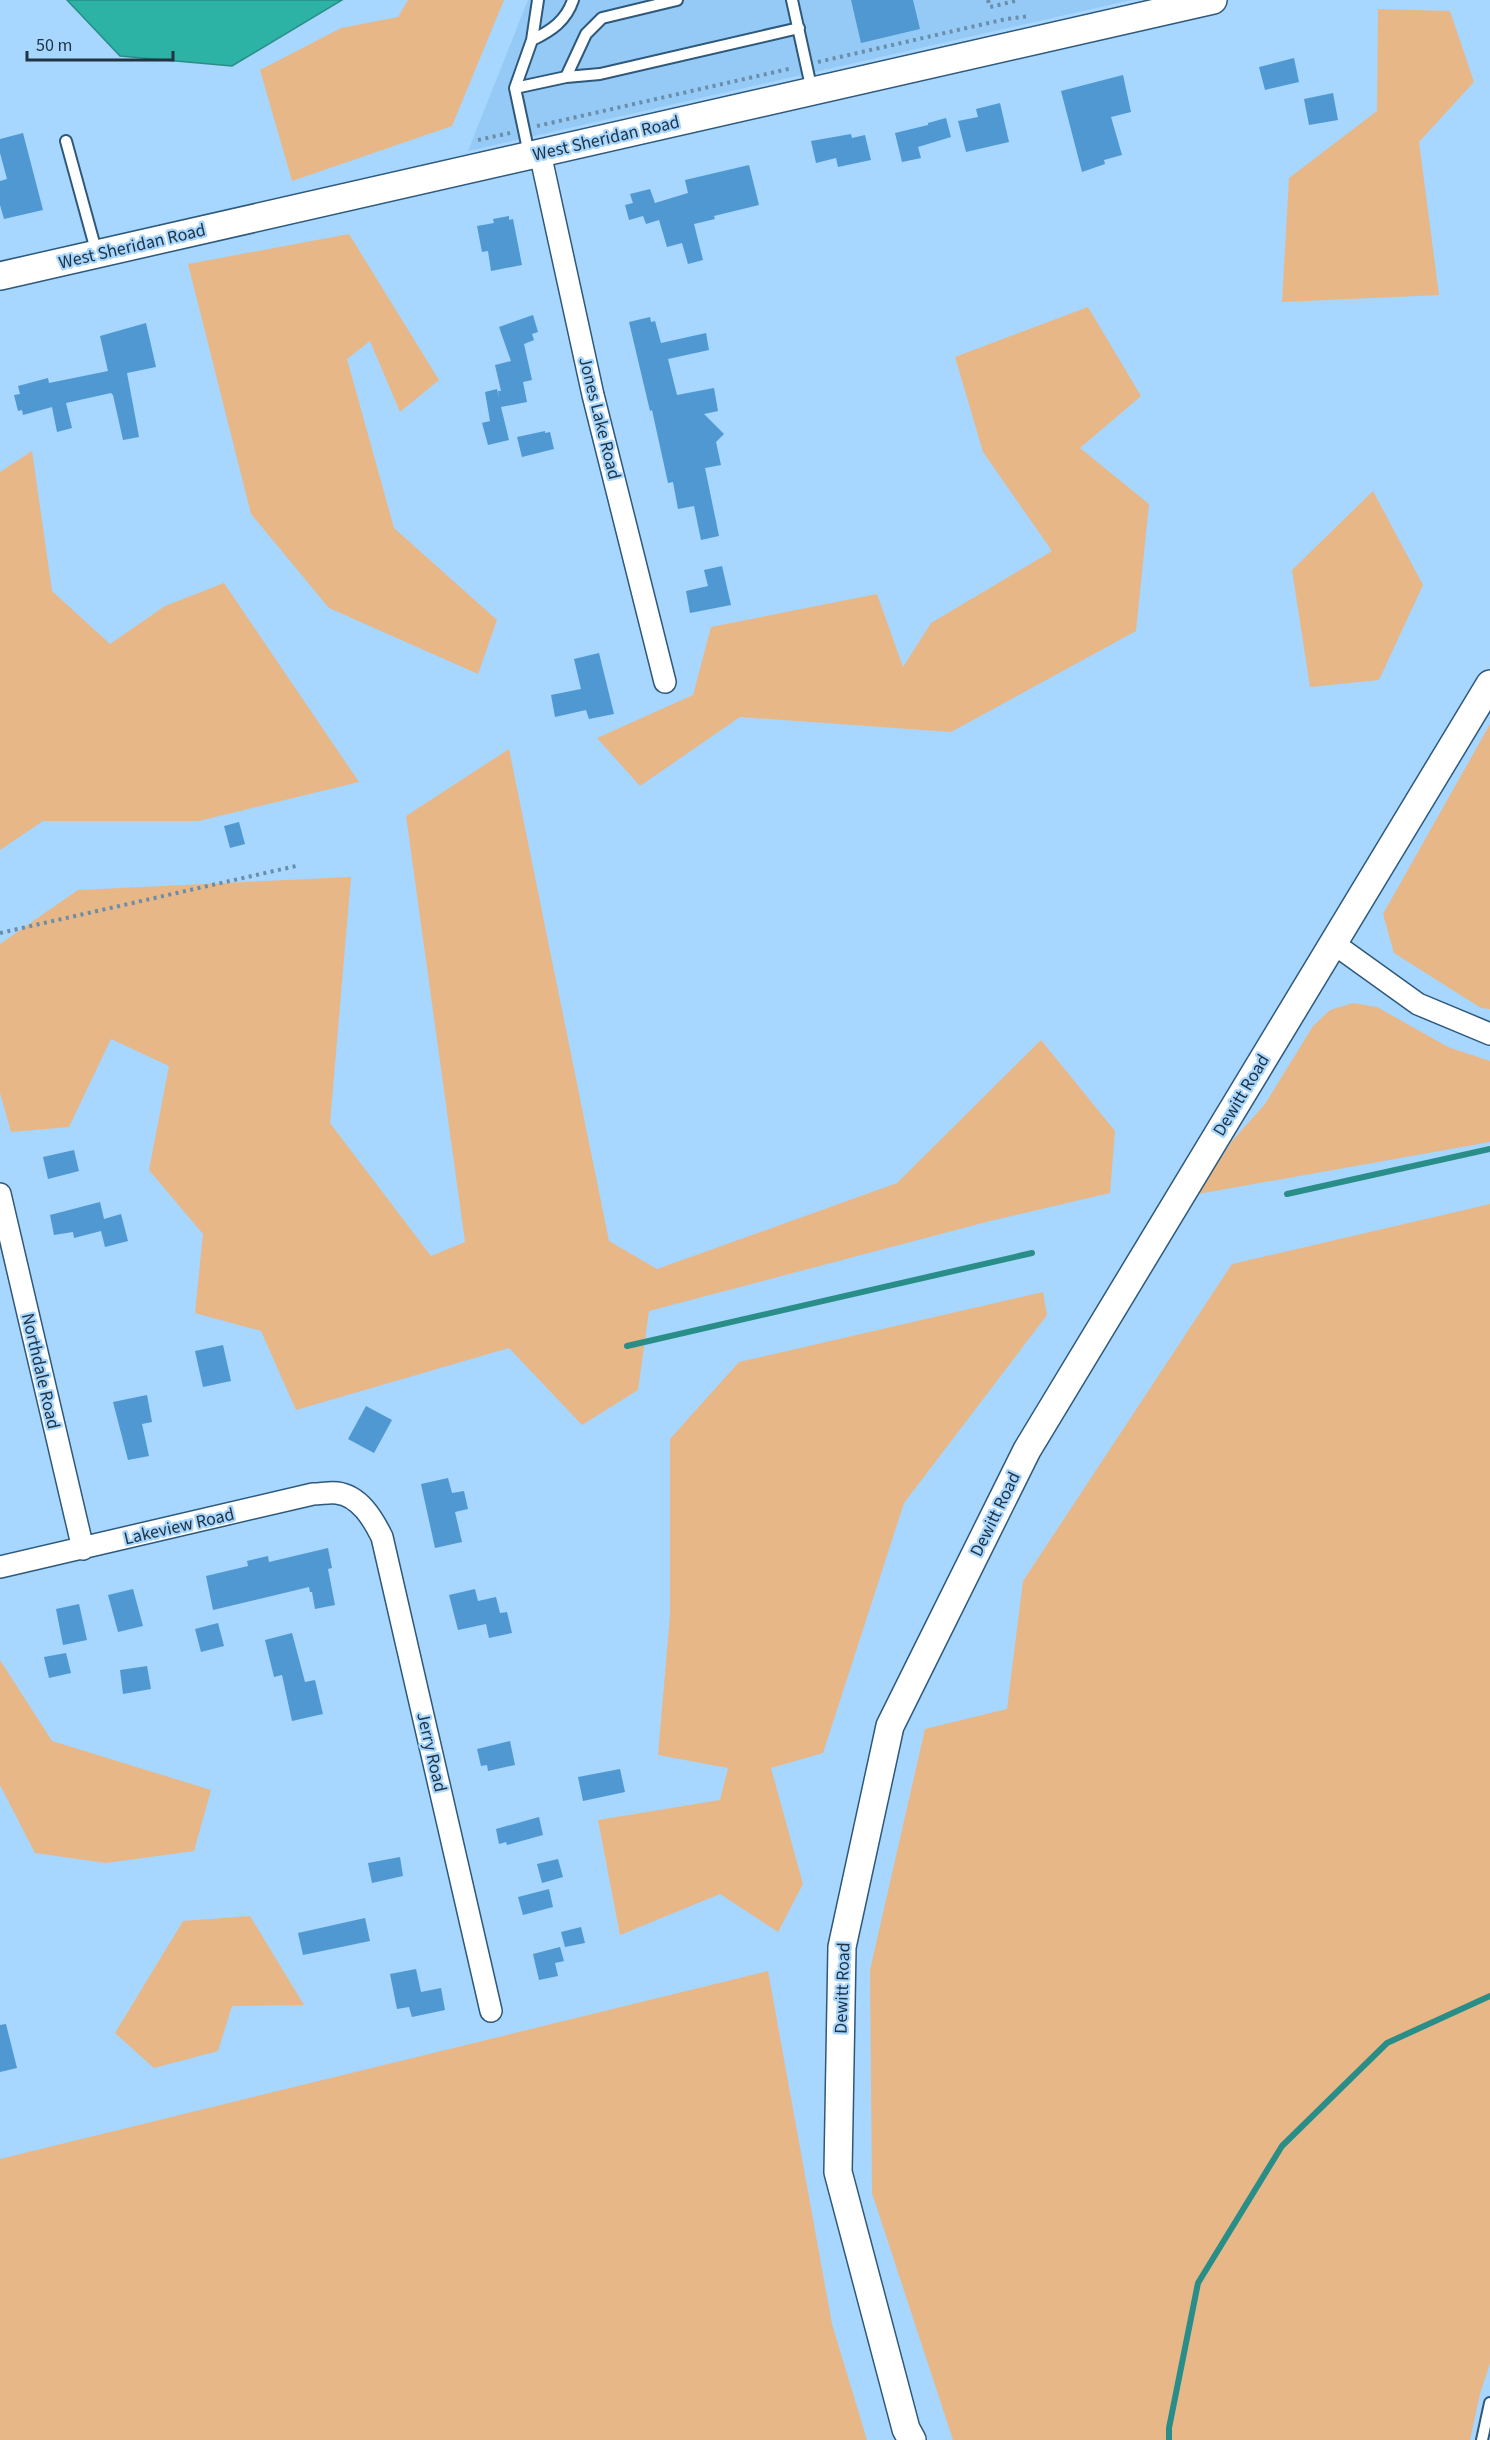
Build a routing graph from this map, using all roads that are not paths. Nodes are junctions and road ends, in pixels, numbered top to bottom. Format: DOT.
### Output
graph roads {
  1 [pos="538,0"];
  2 [pos="573,0"];
  3 [pos="677,0"];
  4 [pos="792,0"];
  5 [pos="1213,0"];
  6 [pos="799,28"];
  7 [pos="532,40"];
  8 [pos="566,77"];
  9 [pos="515,88"];
  10 [pos="812,91"];
  11 [pos="66,141"];
  12 [pos="535,154"];
  13 [pos="97,255"];
  14 [pos="0,276"];
  15 [pos="665,682"];
  16 [pos="1490,684"];
  17 [pos="1333,943"];
  18 [pos="1490,1034"];
  19 [pos="0,1194"];
  20 [pos="356,1502"];
  21 [pos="83,1549"];
  22 [pos="0,1567"];
  23 [pos="491,2011"];
  24 [pos="1490,2403"];
  25 [pos="912,2440"];
  26 [pos="1482,2440"];
  1 -- 7 [label="lane"];
  2 -- 7 [label="lane"];
  3 -- 8 [label="lane"];
  4 -- 6 [label="lane"];
  5 -- 10 [label="street, West Sheridan Road"];
  6 -- 8 [label="lane"];
  6 -- 10 [label="lane"];
  7 -- 9 [label="lane"];
  8 -- 9 [label="lane"];
  9 -- 12 [label="lane"];
  10 -- 12 [label="street, West Sheridan Road"];
  11 -- 13 [label="lane"];
  12 -- 13 [label="street, West Sheridan Road"];
  12 -- 15 [label="street, Jones Lake Road"];
  13 -- 14 [label="street, West Sheridan Road"];
  16 -- 17 [label="street, Dewitt Road"];
  17 -- 18 [label="street"];
  17 -- 25 [label="street, Dewitt Road"];
  19 -- 21 [label="street, Northdale Road"];
  20 -- 21 [label="street, Lakeview Road"];
  20 -- 23 [label="street, Jerry Road"];
  21 -- 22 [label="street, Lakeview Road"];
  24 -- 26 [label="lane"];
}
